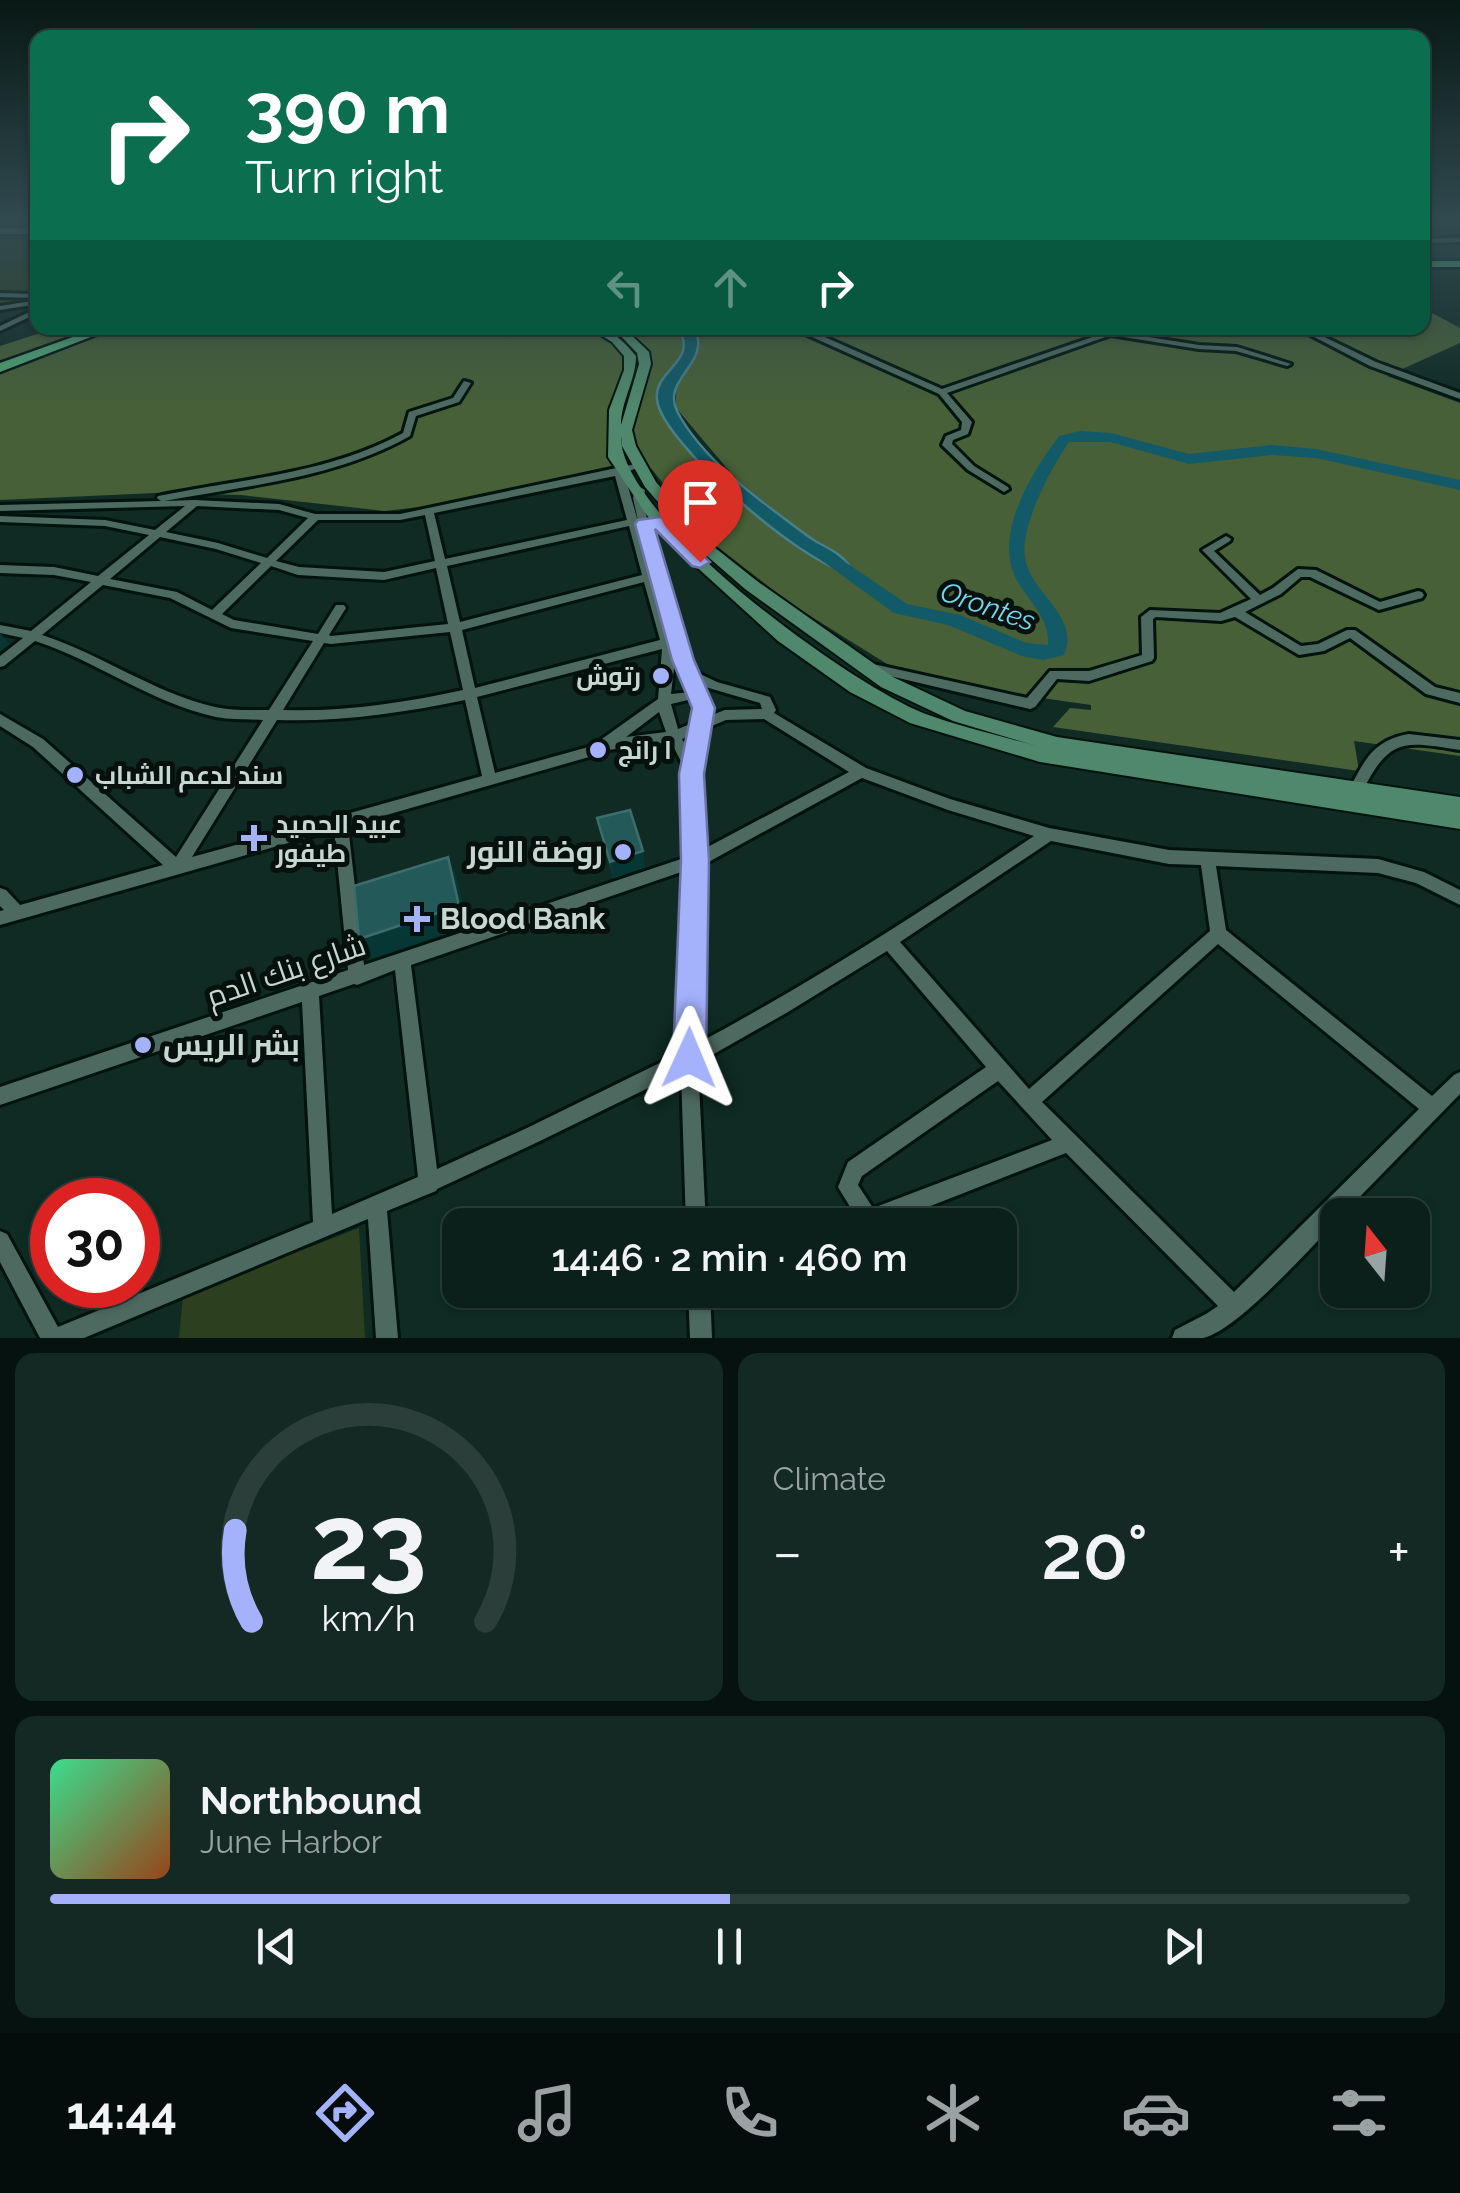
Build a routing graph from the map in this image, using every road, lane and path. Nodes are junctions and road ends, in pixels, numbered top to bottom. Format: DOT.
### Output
graph roads {
  1 [pos="0,295"];
  2 [pos="30,298"];
  3 [pos="30,301"];
  4 [pos="0,308"];
  5 [pos="30,314"];
  6 [pos="0,329"];
  7 [pos="89,335"];
  8 [pos="607,335"];
  9 [pos="622,335"];
  10 [pos="815,335"];
  11 [pos="1104,335"];
  12 [pos="1123,335"];
  13 [pos="1315,335"];
  14 [pos="1287,364"];
  15 [pos="0,368"];
  16 [pos="466,382"];
  17 [pos="942,392"];
  18 [pos="1460,396"];
  19 [pos="627,468"];
  20 [pos="645,488"];
  21 [pos="1004,489"];
  22 [pos="150,502"];
  23 [pos="195,503"];
  24 [pos="0,508"];
  25 [pos="429,512"];
  26 [pos="315,517"];
  27 [pos="0,519"];
  28 [pos="646,523"];
  29 [pos="157,534"];
  30 [pos="1226,540"];
  31 [pos="270,562"];
  32 [pos="444,564"];
  33 [pos="0,569"];
  34 [pos="648,577"];
  35 [pos="100,582"];
  36 [pos="1418,594"];
  37 [pos="1259,600"];
  38 [pos="340,608"];
  39 [pos="1236,612"];
  40 [pos="214,615"];
  41 [pos="458,627"];
  42 [pos="0,629"];
  43 [pos="36,634"];
  44 [pos="322,639"];
  45 [pos="667,643"];
  46 [pos="0,663"];
  47 [pos="861,665"];
  48 [pos="688,674"];
  49 [pos="471,691"];
  50 [pos="1460,698"];
  51 [pos="664,700"];
  52 [pos="701,700"];
  53 [pos="766,714"];
  54 [pos="275,716"];
  55 [pos="0,719"];
  56 [pos="703,724"];
  57 [pos="675,736"];
  58 [pos="609,745"];
  59 [pos="1460,745"];
  60 [pos="861,772"];
  61 [pos="692,774"];
  62 [pos="490,781"];
  63 [pos="1357,788"];
  64 [pos="1460,806"];
  65 [pos="340,820"];
  66 [pos="1460,820"];
  67 [pos="1049,834"];
  68 [pos="695,860"];
  69 [pos="1208,860"];
  70 [pos="177,868"];
  71 [pos="0,895"];
  72 [pos="1460,898"];
  73 [pos="8,915"];
  74 [pos="1218,934"];
  75 [pos="890,944"];
  76 [pos="402,961"];
  77 [pos="357,976"];
  78 [pos="310,993"];
  79 [pos="689,1058"];
  80 [pos="999,1069"];
  81 [pos="1460,1081"];
  82 [pos="0,1096"];
  83 [pos="1028,1102"];
  84 [pos="1434,1109"];
  85 [pos="1068,1143"];
  86 [pos="428,1184"];
  87 [pos="378,1205"];
  88 [pos="695,1208"];
  89 [pos="323,1230"];
  90 [pos="0,1241"];
  91 [pos="1234,1307"];
  92 [pos="700,1308"];
  93 [pos="54,1338"];
  94 [pos="386,1338"];
  95 [pos="701,1338"];
  96 [pos="1183,1338"];
  1 -- 2 [label="street"];
  3 -- 4 [label="street"];
  5 -- 6 [label="street"];
  7 -- 15 [label="main road"];
  8 -- 19 [label="main road"];
  9 -- 19 [label="main road"];
  10 -- 17 [label="street"];
  11 -- 17 [label="street"];
  12 -- 14 [label="street"];
  13 -- 18 [label="street"];
  16 -- 22 [label="street"];
  17 -- 21 [label="street"];
  19 -- 20 [label="main road"];
  19 -- 25 [label="street"];
  19 -- 28 [label="street"];
  20 -- 28 [label="main road"];
  20 -- 47 [label="main road"];
  22 -- 23 [label="street"];
  22 -- 24 [label="street"];
  23 -- 26 [label="street"];
  23 -- 29 [label="street"];
  25 -- 26 [label="street"];
  25 -- 32 [label="street"];
  26 -- 31 [label="street"];
  27 -- 29 [label="street"];
  28 -- 32 [label="street"];
  28 -- 34 [label="street"];
  28 -- 48 [label="street"];
  28 -- 66 [label="main road"];
  29 -- 31 [label="street"];
  29 -- 35 [label="street"];
  30 -- 37 [label="street"];
  31 -- 32 [label="street"];
  31 -- 40 [label="street"];
  32 -- 41 [label="street"];
  33 -- 35 [label="street"];
  34 -- 41 [label="street"];
  34 -- 45 [label="street"];
  35 -- 40 [label="street"];
  35 -- 43 [label="street"];
  36 -- 37 [label="street"];
  37 -- 39 [label="street"];
  38 -- 44 [label="street"];
  39 -- 47 [label="street"];
  39 -- 50 [label="street"];
  40 -- 44 [label="street"];
  41 -- 44 [label="street"];
  41 -- 49 [label="street"];
  42 -- 43 [label="street"];
  43 -- 46 [label="street"];
  43 -- 54 [label="street"];
  44 -- 54 [label="street"];
  45 -- 49 [label="street"];
  45 -- 51 [label="street"];
  47 -- 63 [label="main road"];
  48 -- 52 [label="street"];
  48 -- 53 [label="street"];
  49 -- 54 [label="street"];
  49 -- 62 [label="street"];
  51 -- 52 [label="street"];
  51 -- 57 [label="street"];
  51 -- 58 [label="street"];
  52 -- 56 [label="street"];
  53 -- 56 [label="street"];
  53 -- 60 [label="street"];
  54 -- 70 [label="street"];
  55 -- 70 [label="street"];
  56 -- 57 [label="street"];
  56 -- 61 [label="street"];
  57 -- 58 [label="street"];
  57 -- 61 [label="street"];
  58 -- 62 [label="street"];
  59 -- 63 [label="street"];
  60 -- 67 [label="street"];
  60 -- 68 [label="street, شارع بنك الدم"];
  61 -- 68 [label="street"];
  62 -- 65 [label="street"];
  63 -- 64 [label="main road"];
  65 -- 70 [label="street"];
  65 -- 77 [label="street"];
  67 -- 69 [label="street"];
  67 -- 75 [label="street"];
  68 -- 76 [label="street, شارع بنك الدم"];
  68 -- 79 [label="street"];
  69 -- 72 [label="street"];
  69 -- 74 [label="street"];
  70 -- 73 [label="street"];
  71 -- 73 [label="street"];
  74 -- 83 [label="street"];
  74 -- 84 [label="street"];
  75 -- 79 [label="street"];
  75 -- 80 [label="street"];
  76 -- 77 [label="street, شارع بنك الدم"];
  76 -- 86 [label="street"];
  77 -- 78 [label="street, شارع بنك الدم"];
  78 -- 82 [label="street, شارع بنك الدم"];
  78 -- 89 [label="street"];
  79 -- 86 [label="street"];
  79 -- 88 [label="street"];
  80 -- 83 [label="street"];
  80 -- 85 [label="street"];
  81 -- 84 [label="street"];
  83 -- 85 [label="street"];
  84 -- 91 [label="street"];
  85 -- 91 [label="street"];
  86 -- 87 [label="street"];
  87 -- 89 [label="street"];
  87 -- 94 [label="street"];
  89 -- 93 [label="street"];
  90 -- 93 [label="street"];
  91 -- 96 [label="street"];
  92 -- 95 [label="street"];
}
